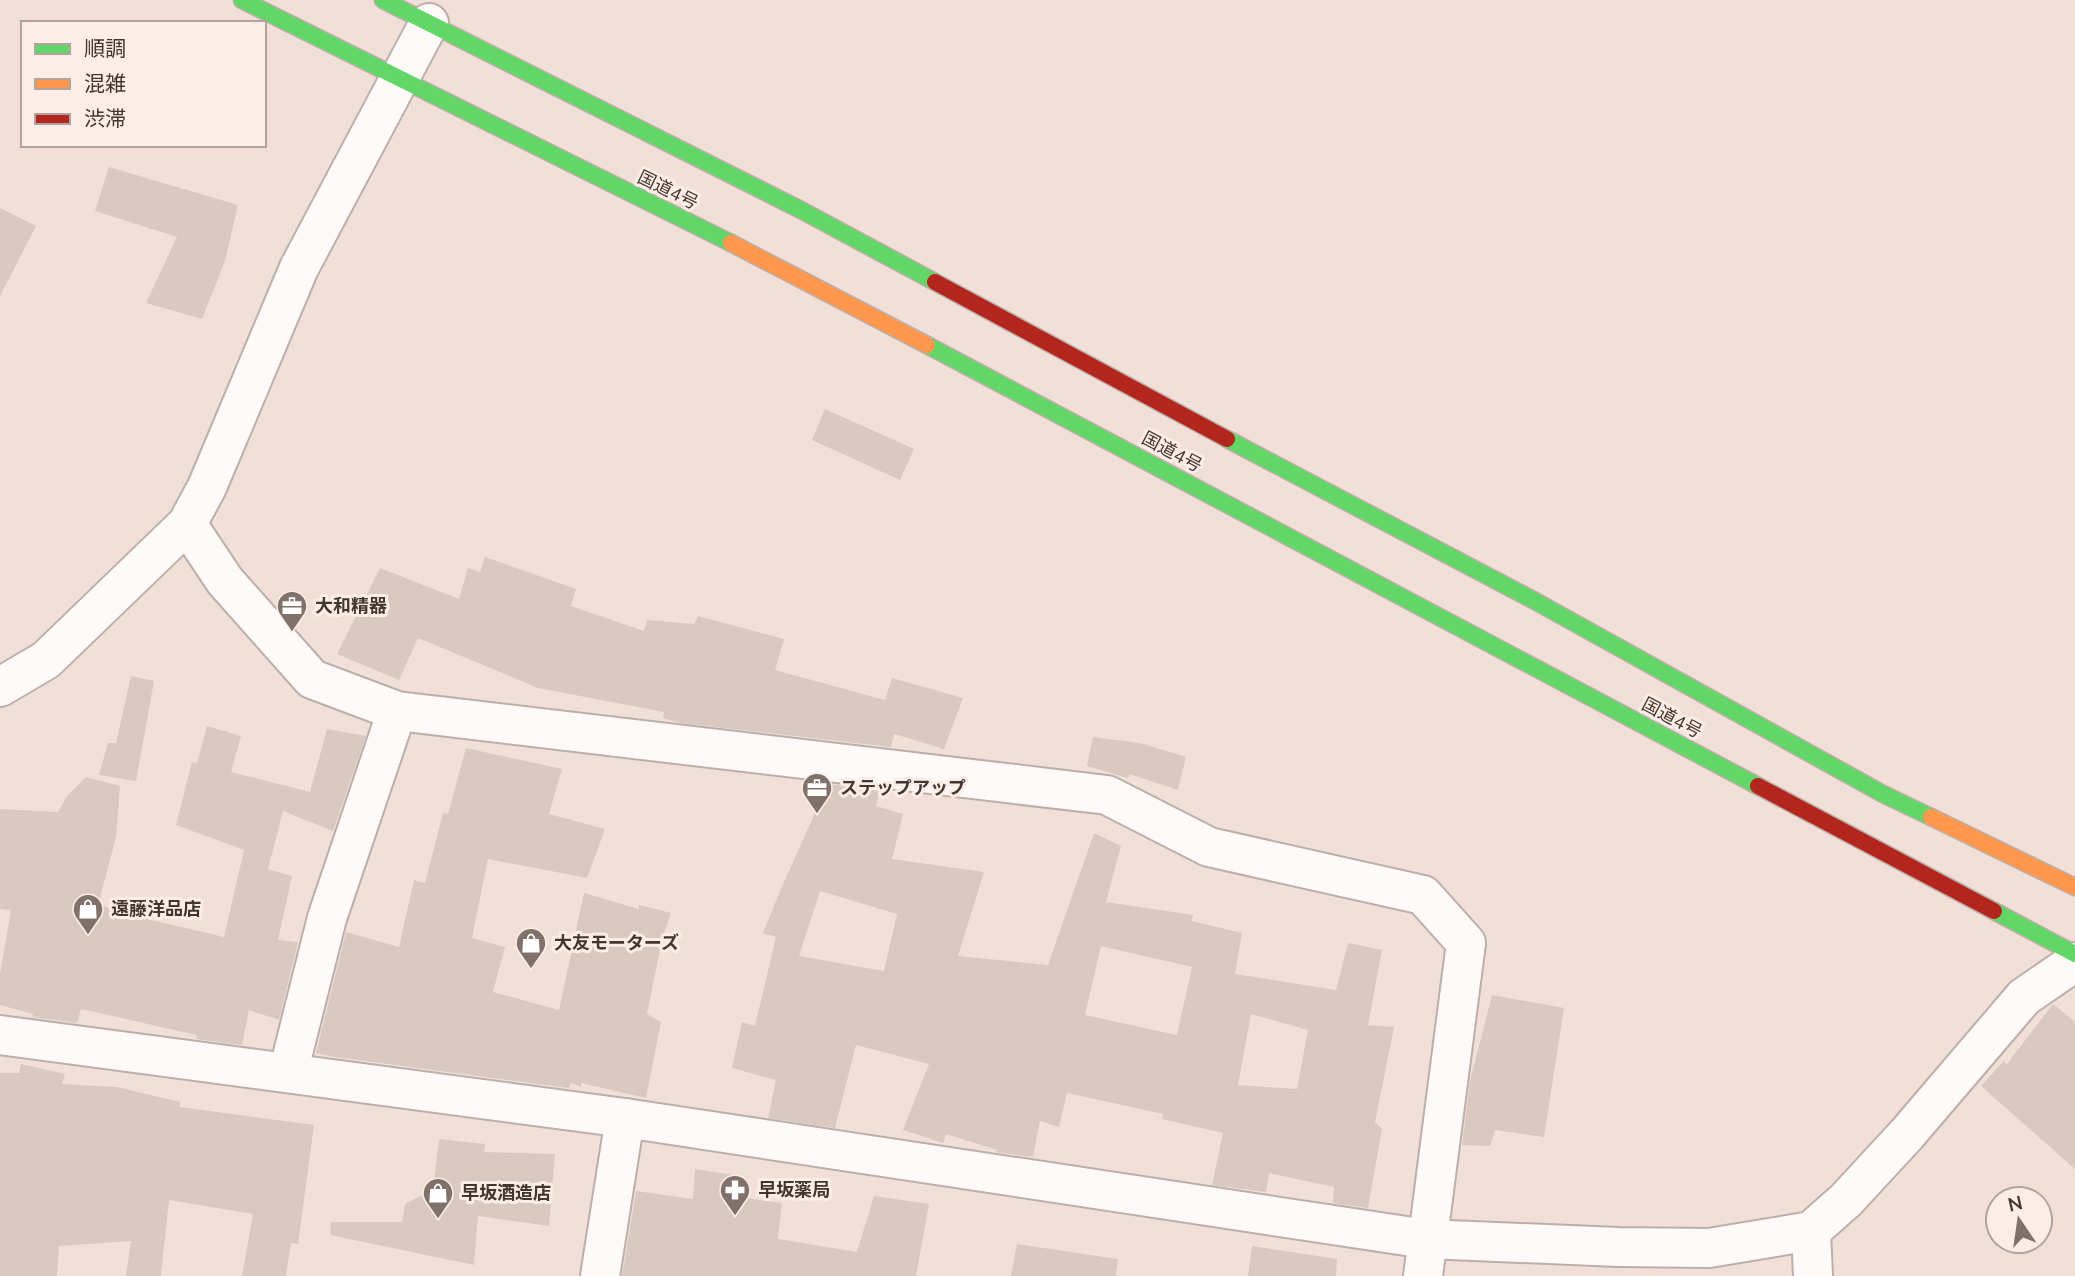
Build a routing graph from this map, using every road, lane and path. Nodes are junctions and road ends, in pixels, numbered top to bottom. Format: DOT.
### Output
graph roads {
  1 [pos="242,0"];
  2 [pos="383,0"];
  3 [pos="429,23"];
  4 [pos="401,79"];
  5 [pos="187,524"];
  6 [pos="0,687"];
  7 [pos="397,711"];
  8 [pos="2075,887"];
  9 [pos="2075,954"];
  10 [pos="2075,962"];
  11 [pos="0,1035"];
  12 [pos="288,1073"];
  13 [pos="625,1118"];
  14 [pos="1811,1231"];
  15 [pos="1426,1239"];
  16 [pos="600,1276"];
  17 [pos="1423,1276"];
  18 [pos="1813,1276"];
  1 -- 4 [label="highway, 国道4号"];
  2 -- 3 [label="highway, 国道4号"];
  3 -- 4 [label="street"];
  3 -- 8 [label="highway, 国道4号"];
  4 -- 5 [label="street"];
  4 -- 9 [label="highway, 国道4号"];
  5 -- 6 [label="street"];
  5 -- 7 [label="street"];
  7 -- 12 [label="street"];
  7 -- 15 [label="street"];
  10 -- 14 [label="street"];
  11 -- 12 [label="street"];
  12 -- 13 [label="street"];
  13 -- 15 [label="street"];
  13 -- 16 [label="street"];
  14 -- 15 [label="street"];
  14 -- 18 [label="street"];
  15 -- 17 [label="street"];
}
